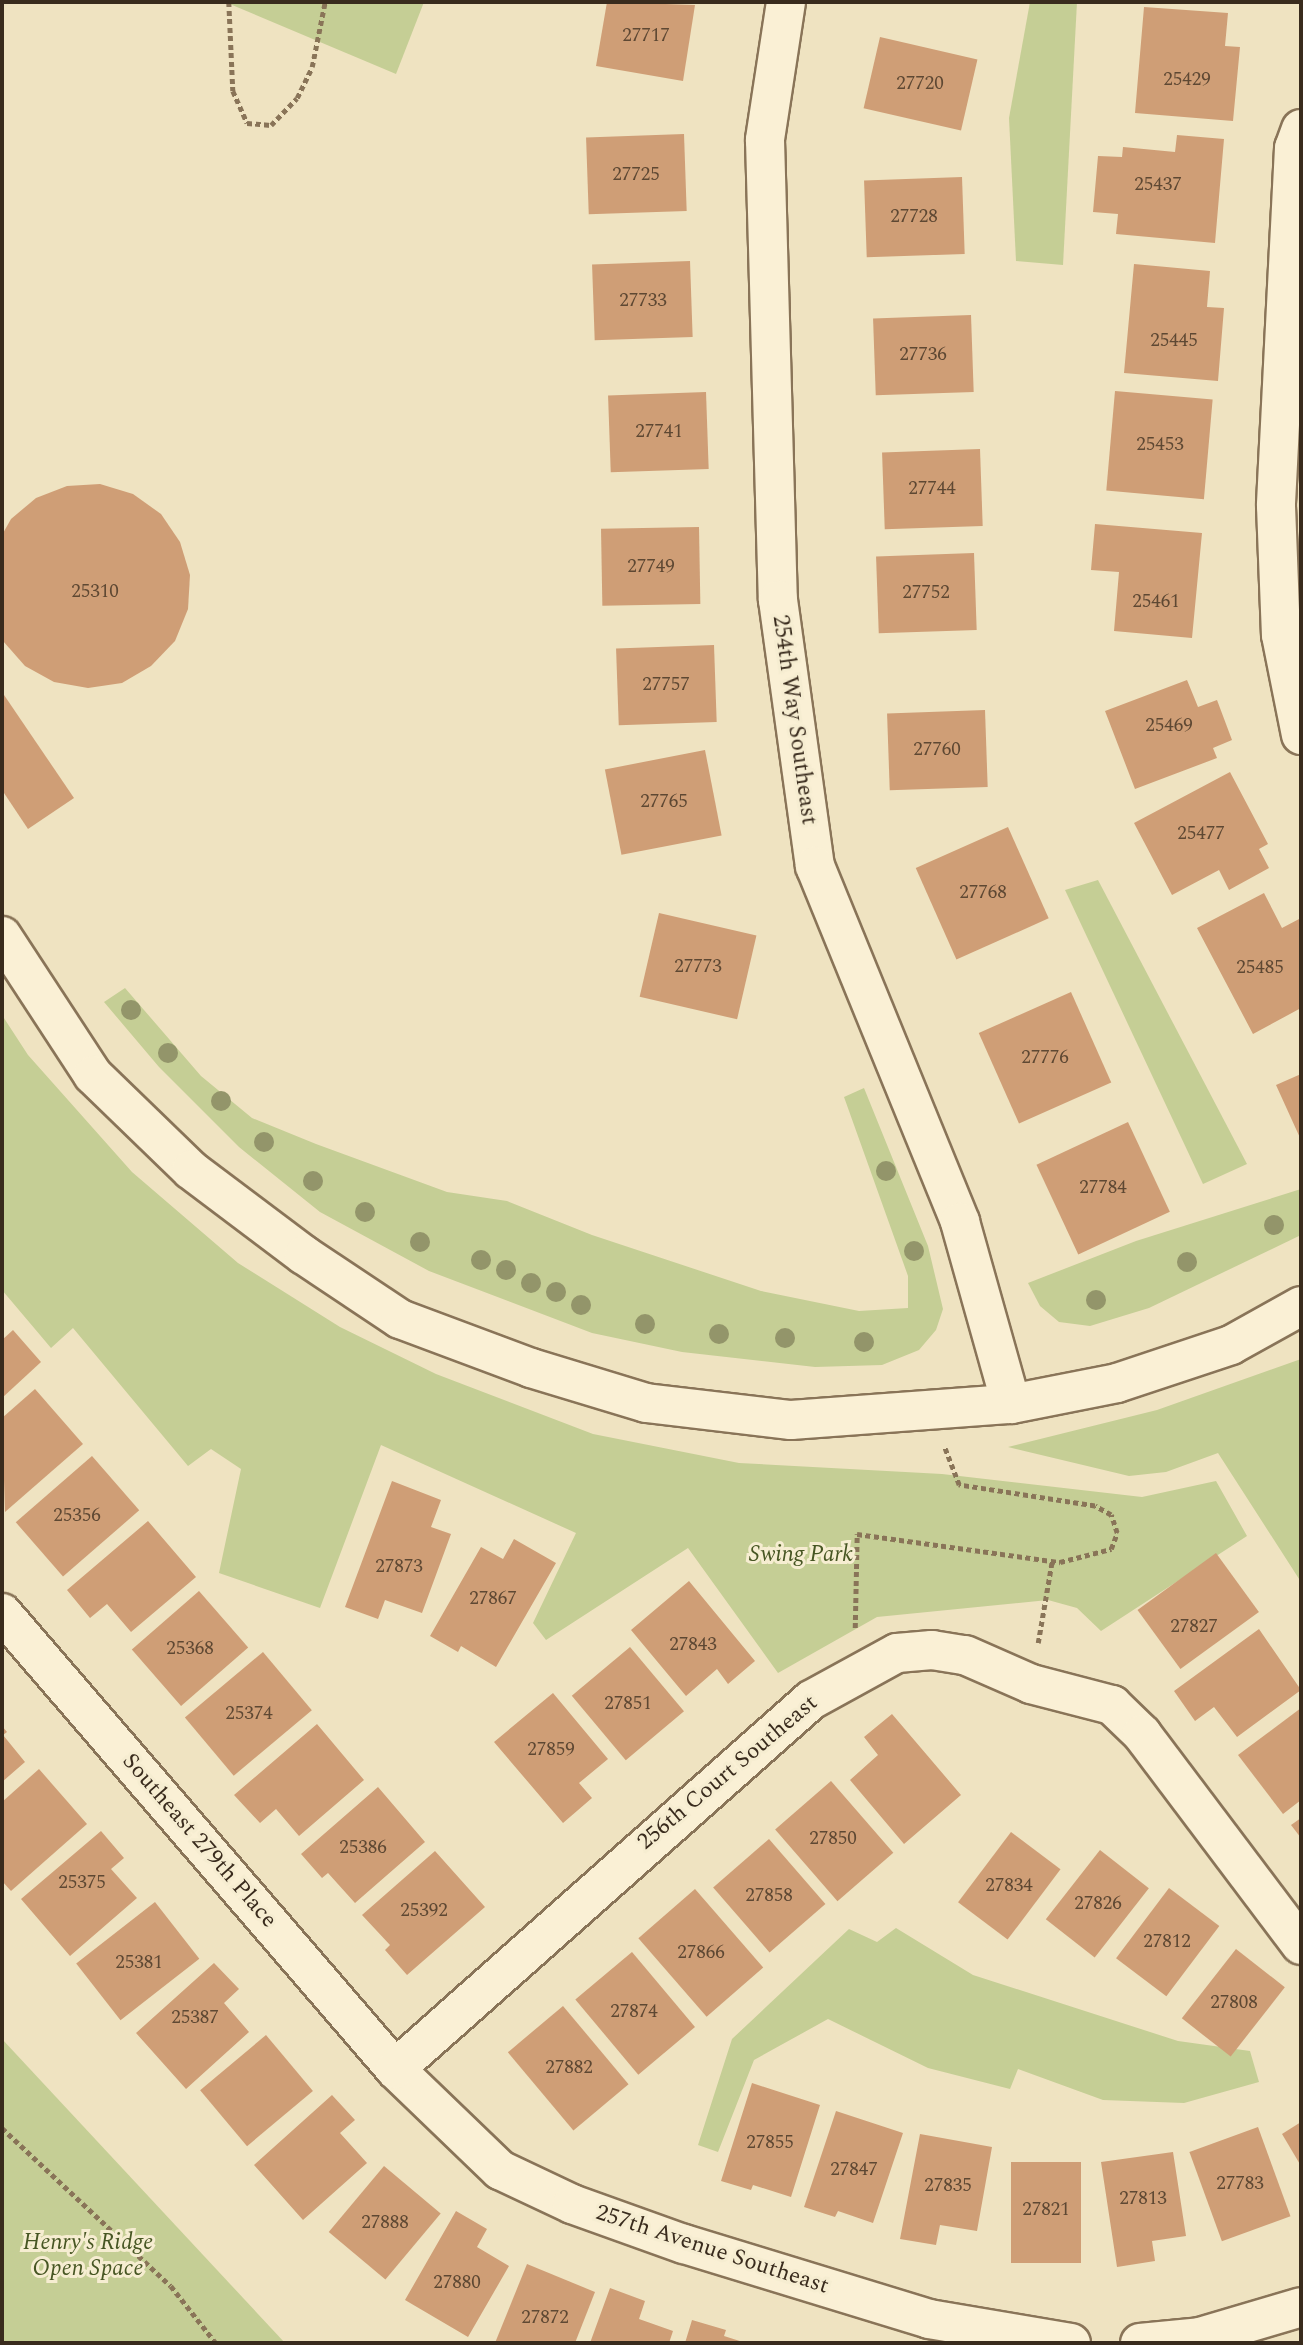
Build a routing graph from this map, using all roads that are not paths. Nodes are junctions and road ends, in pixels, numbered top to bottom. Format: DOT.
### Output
graph roads {
  1 [pos="786,2"];
  2 [pos="1301,129"];
  3 [pos="1301,735"];
  4 [pos="2,936"];
  5 [pos="1301,1306"];
  6 [pos="1011,1404"];
  7 [pos="2,1613"];
  8 [pos="1301,1945"];
  9 [pos="395,2069"];
  10 [pos="1301,2307"];
  11 [pos="1071,2343"];
  12 [pos="1140,2343"];
  1 -- 6 [label="street, 254th Way Southeast"];
  2 -- 3 [label="street"];
  4 -- 6 [label="street"];
  5 -- 6 [label="street"];
  7 -- 9 [label="street, Southeast 279th Place"];
  8 -- 9 [label="street, 256th Court Southeast"];
  9 -- 11 [label="street, 257th Avenue Southeast"];
  10 -- 12 [label="street"];
}
